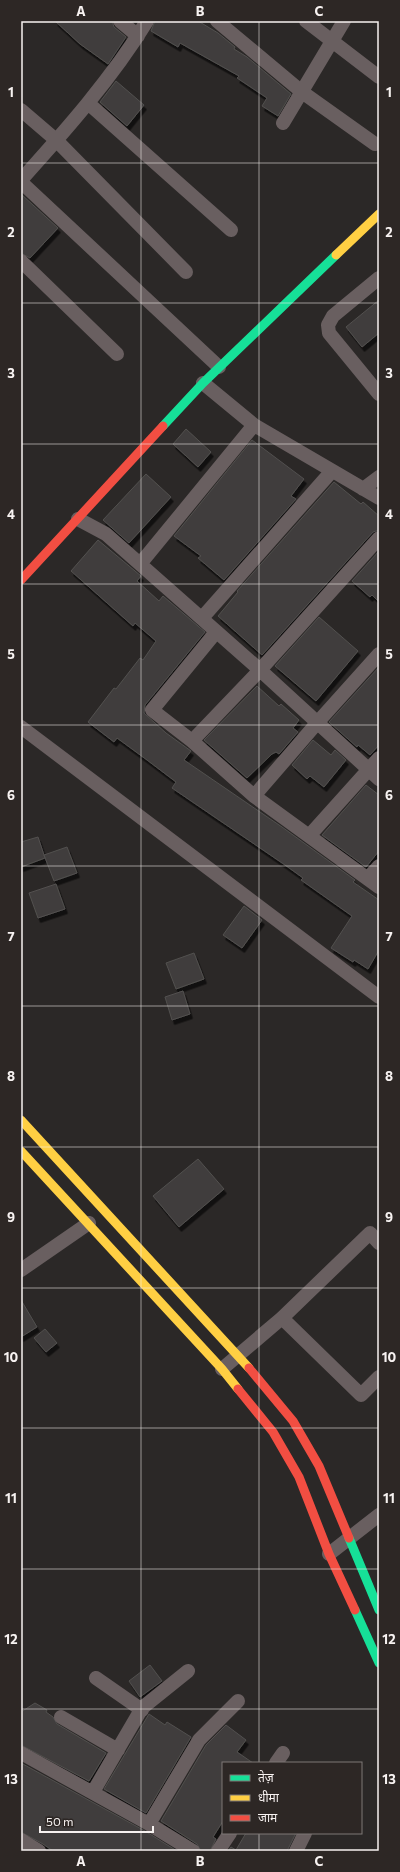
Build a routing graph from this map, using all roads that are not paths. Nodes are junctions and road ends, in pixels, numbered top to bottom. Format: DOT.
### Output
graph roads {
  1 [pos="120,21"];
  2 [pos="147,21"];
  3 [pos="217,21"];
  4 [pos="306,21"];
  5 [pos="344,21"];
  6 [pos="138,36"];
  7 [pos="332,42"];
  8 [pos="379,77"];
  9 [pos="302,92"];
  10 [pos="88,103"];
  11 [pos="21,110"];
  12 [pos="283,123"];
  13 [pos="56,140"];
  14 [pos="375,144"];
  15 [pos="21,181"];
  16 [pos="379,214"];
  17 [pos="231,230"];
  18 [pos="21,261"];
  19 [pos="186,272"];
  20 [pos="379,278"];
  21 [pos="116,354"];
  22 [pos="219,368"];
  23 [pos="203,383"];
  24 [pos="377,388"];
  25 [pos="254,426"];
  26 [pos="332,472"];
  27 [pos="379,477"];
  28 [pos="363,489"];
  29 [pos="379,498"];
  30 [pos="78,519"];
  31 [pos="379,538"];
  32 [pos="140,564"];
  33 [pos="21,580"];
  34 [pos="202,618"];
  35 [pos="216,632"];
  36 [pos="379,654"];
  37 [pos="260,670"];
  38 [pos="317,723"];
  39 [pos="21,727"];
  40 [pos="192,741"];
  41 [pos="379,758"];
  42 [pos="368,769"];
  43 [pos="379,779"];
  44 [pos="254,796"];
  45 [pos="309,836"];
  46 [pos="379,866"];
  47 [pos="368,878"];
  48 [pos="379,887"];
  49 [pos="379,997"];
  50 [pos="21,1120"];
  51 [pos="21,1151"];
  52 [pos="89,1223"];
  53 [pos="379,1243"];
  54 [pos="21,1270"];
  55 [pos="148,1273"];
  56 [pos="282,1318"];
  57 [pos="238,1355"];
  58 [pos="222,1369"];
  59 [pos="379,1377"];
  60 [pos="379,1515"];
  61 [pos="350,1538"];
  62 [pos="329,1554"];
  63 [pos="379,1610"];
  64 [pos="379,1663"];
  65 [pos="188,1671"];
  66 [pos="96,1678"];
  67 [pos="238,1701"];
  68 [pos="142,1710"];
  69 [pos="61,1717"];
  70 [pos="118,1750"];
  71 [pos="21,1753"];
  72 [pos="92,1792"];
  73 [pos="149,1824"];
  74 [pos="229,1834"];
  75 [pos="304,1834"];
  76 [pos="21,1840"];
  77 [pos="39,1851"];
  78 [pos="193,1851"];
  79 [pos="218,1851"];
  80 [pos="296,1851"];
  1 -- 6 [label="street"];
  2 -- 6 [label="street"];
  3 -- 9 [label="street"];
  4 -- 7 [label="street"];
  5 -- 7 [label="street"];
  6 -- 10 [label="street"];
  7 -- 8 [label="street"];
  7 -- 9 [label="street"];
  9 -- 12 [label="street"];
  9 -- 14 [label="street"];
  10 -- 13 [label="street"];
  10 -- 17 [label="street"];
  11 -- 13 [label="street"];
  13 -- 15 [label="street"];
  13 -- 19 [label="street"];
  15 -- 22 [label="street"];
  16 -- 22 [label="street"];
  18 -- 21 [label="street"];
  20 -- 24 [label="street"];
  22 -- 23 [label="street"];
  23 -- 25 [label="street"];
  23 -- 30 [label="street"];
  25 -- 26 [label="street"];
  25 -- 32 [label="street"];
  26 -- 28 [label="street"];
  26 -- 34 [label="street"];
  27 -- 28 [label="street"];
  28 -- 29 [label="street"];
  30 -- 32 [label="street"];
  30 -- 33 [label="street"];
  31 -- 37 [label="street"];
  32 -- 34 [label="street"];
  34 -- 35 [label="street"];
  35 -- 37 [label="street"];
  35 -- 40 [label="street"];
  36 -- 38 [label="street"];
  37 -- 38 [label="street"];
  37 -- 40 [label="street"];
  38 -- 42 [label="street"];
  38 -- 44 [label="street"];
  39 -- 49 [label="street"];
  40 -- 44 [label="street"];
  41 -- 42 [label="street"];
  42 -- 43 [label="street"];
  42 -- 45 [label="street"];
  44 -- 45 [label="street"];
  45 -- 47 [label="street"];
  46 -- 47 [label="street"];
  47 -- 48 [label="street"];
  50 -- 55 [label="street"];
  51 -- 52 [label="street"];
  52 -- 54 [label="street"];
  52 -- 55 [label="street"];
  53 -- 56 [label="street"];
  55 -- 57 [label="street"];
  55 -- 58 [label="street"];
  56 -- 57 [label="street"];
  56 -- 59 [label="street"];
  57 -- 58 [label="street"];
  57 -- 61 [label="street"];
  58 -- 62 [label="street"];
  60 -- 61 [label="street"];
  61 -- 62 [label="street"];
  61 -- 63 [label="street"];
  62 -- 64 [label="street"];
  65 -- 68 [label="street"];
  66 -- 68 [label="street"];
  67 -- 73 [label="street"];
  68 -- 70 [label="street"];
  69 -- 70 [label="street"];
  70 -- 72 [label="street"];
  71 -- 72 [label="street"];
  72 -- 73 [label="street"];
  73 -- 78 [label="street"];
  74 -- 79 [label="street"];
  75 -- 80 [label="street"];
  76 -- 77 [label="street"];
}
